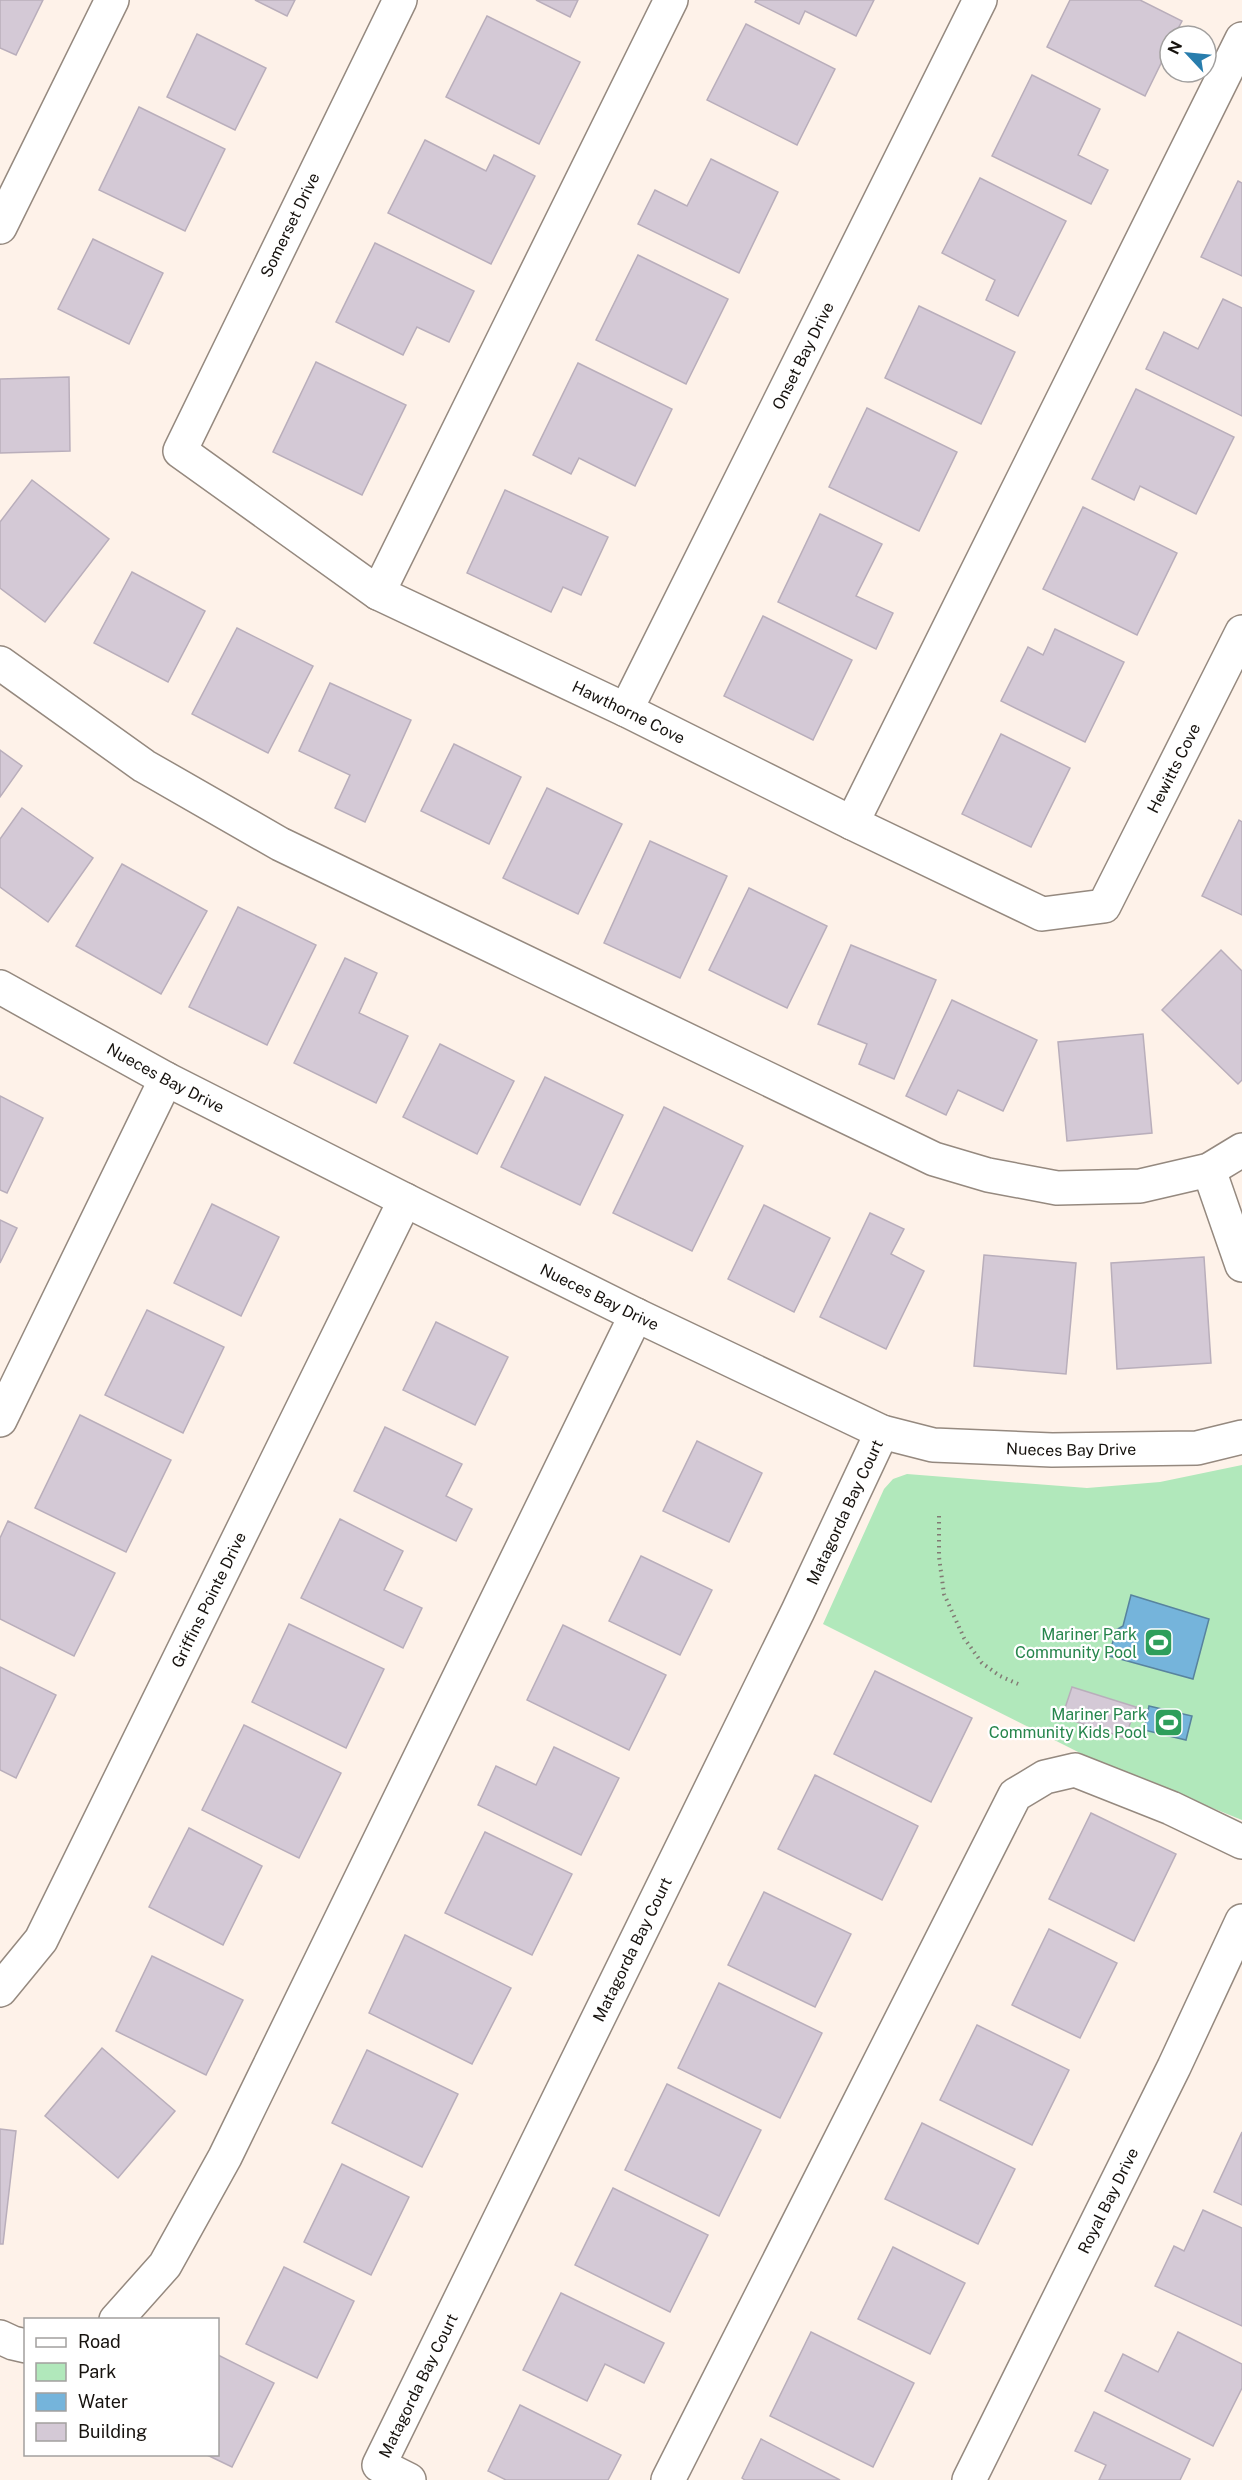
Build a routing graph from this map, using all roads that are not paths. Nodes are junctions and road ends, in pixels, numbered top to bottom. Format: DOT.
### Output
graph roads {
  1 [pos="112,0"];
  2 [pos="400,0"];
  3 [pos="671,0"];
  4 [pos="980,0"];
  5 [pos="1242,39"];
  6 [pos="0,227"];
  7 [pos="180,451"];
  8 [pos="378,593"];
  9 [pos="1242,632"];
  10 [pos="0,663"];
  11 [pos="626,710"];
  12 [pos="852,823"];
  13 [pos="1104,906"];
  14 [pos="0,987"];
  15 [pos="166,1079"];
  16 [pos="1242,1150"];
  17 [pos="1209,1170"];
  18 [pos="405,1200"];
  19 [pos="1242,1265"];
  20 [pos="636,1315"];
  21 [pos="0,1420"];
  22 [pos="882,1432"];
  23 [pos="1242,1437"];
  24 [pos="1242,1842"];
  25 [pos="1242,1921"];
  26 [pos="0,1990"];
  27 [pos="117,2318"];
  28 [pos="0,2337"];
  29 [pos="24,2346"];
  30 [pos="409,2480"];
  31 [pos="668,2480"];
  32 [pos="969,2480"];
  1 -- 6 [label="street"];
  2 -- 7 [label="street, Somerset Drive"];
  3 -- 8 [label="street"];
  4 -- 11 [label="street, Onset Bay Drive"];
  5 -- 12 [label="street"];
  7 -- 8 [label="street, Hawthorne Cove"];
  8 -- 11 [label="street, Hawthorne Cove"];
  9 -- 13 [label="street, Hewitts Cove"];
  10 -- 17 [label="street"];
  11 -- 12 [label="street, Hawthorne Cove"];
  12 -- 13 [label="street, Hawthorne Cove"];
  14 -- 15 [label="street, Nueces Bay Drive"];
  15 -- 18 [label="street, Nueces Bay Drive"];
  15 -- 21 [label="street"];
  16 -- 17 [label="street"];
  17 -- 19 [label="street"];
  18 -- 20 [label="street, Nueces Bay Drive"];
  18 -- 26 [label="street, Griffins Pointe Drive"];
  20 -- 22 [label="street, Nueces Bay Drive"];
  20 -- 27 [label="street"];
  22 -- 23 [label="street, Nueces Bay Drive"];
  22 -- 30 [label="street, Matagorda Bay Court"];
  24 -- 31 [label="street"];
  25 -- 32 [label="street, Royal Bay Drive"];
  28 -- 29 [label="street"];
}
